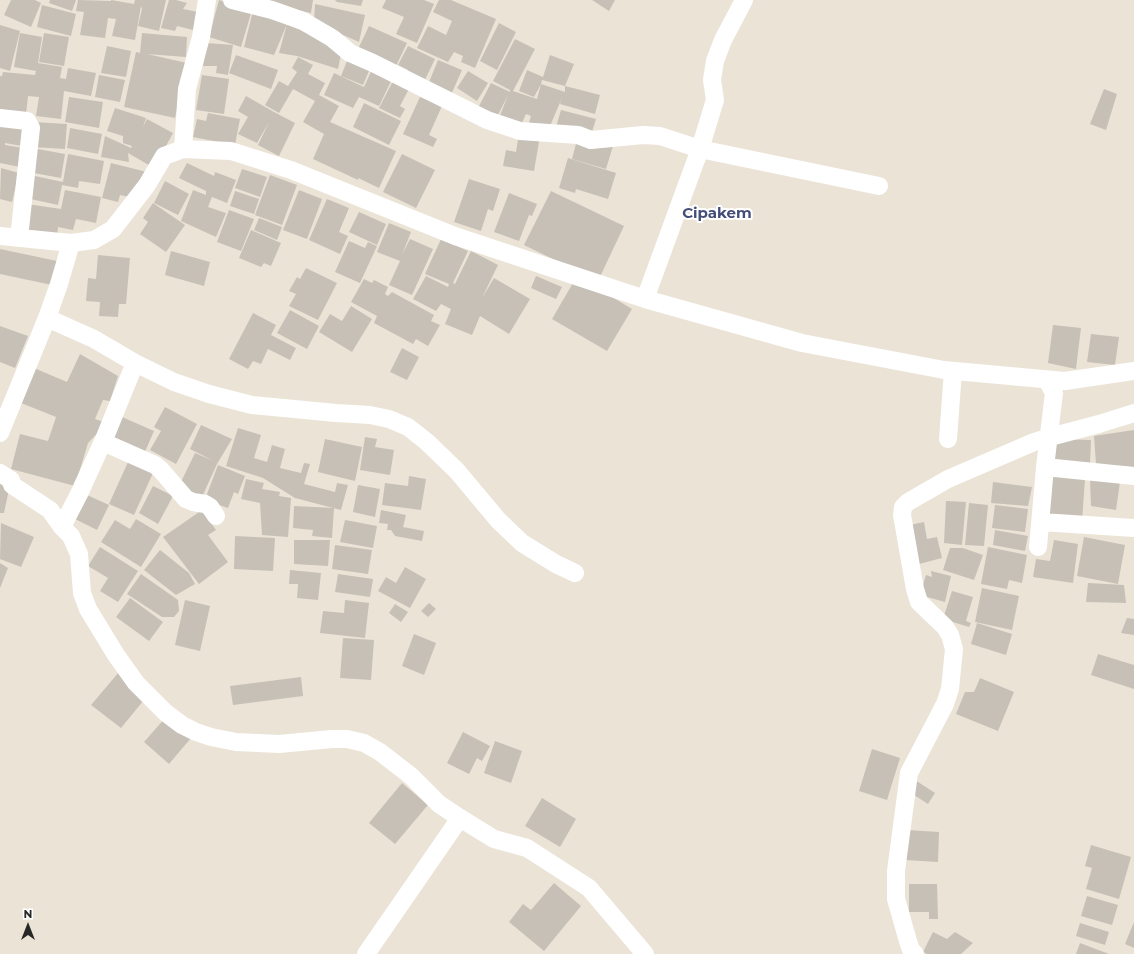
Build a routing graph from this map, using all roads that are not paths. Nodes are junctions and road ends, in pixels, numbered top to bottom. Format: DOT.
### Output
graph roads {
  1 [pos="207,0"];
  2 [pos="232,0"];
  3 [pos="744,0"];
  4 [pos="0,118"];
  5 [pos="183,149"];
  6 [pos="700,150"];
  7 [pos="879,186"];
  8 [pos="0,236"];
  9 [pos="19,238"];
  10 [pos="71,243"];
  11 [pos="645,299"];
  12 [pos="48,314"];
  13 [pos="135,363"];
  14 [pos="953,370"];
  15 [pos="1134,371"];
  16 [pos="1050,386"];
  17 [pos="1134,413"];
  18 [pos="0,433"];
  19 [pos="1050,433"];
  20 [pos="948,439"];
  21 [pos="103,442"];
  22 [pos="1045,466"];
  23 [pos="0,473"];
  24 [pos="1134,476"];
  25 [pos="216,516"];
  26 [pos="1041,522"];
  27 [pos="62,527"];
  28 [pos="1134,528"];
  29 [pos="1038,547"];
  30 [pos="575,573"];
  31 [pos="460,818"];
  32 [pos="366,954"];
  33 [pos="644,954"];
  34 [pos="915,954"];
  1 -- 5 [label="street"];
  2 -- 6 [label="street"];
  3 -- 6 [label="street"];
  4 -- 9 [label="street"];
  5 -- 10 [label="street"];
  5 -- 11 [label="street"];
  6 -- 7 [label="street"];
  6 -- 11 [label="street"];
  8 -- 9 [label="street"];
  9 -- 10 [label="street"];
  10 -- 12 [label="street"];
  11 -- 14 [label="street"];
  12 -- 13 [label="street"];
  12 -- 18 [label="street"];
  13 -- 21 [label="street"];
  13 -- 30 [label="street"];
  14 -- 16 [label="street"];
  14 -- 20 [label="street"];
  15 -- 16 [label="street"];
  16 -- 19 [label="street"];
  17 -- 19 [label="street"];
  19 -- 22 [label="street"];
  19 -- 34 [label="street"];
  21 -- 25 [label="street"];
  21 -- 27 [label="street"];
  22 -- 24 [label="street"];
  22 -- 26 [label="street"];
  23 -- 27 [label="street"];
  26 -- 28 [label="street"];
  26 -- 29 [label="street"];
  27 -- 31 [label="street"];
  31 -- 32 [label="street"];
  31 -- 33 [label="street"];
}
